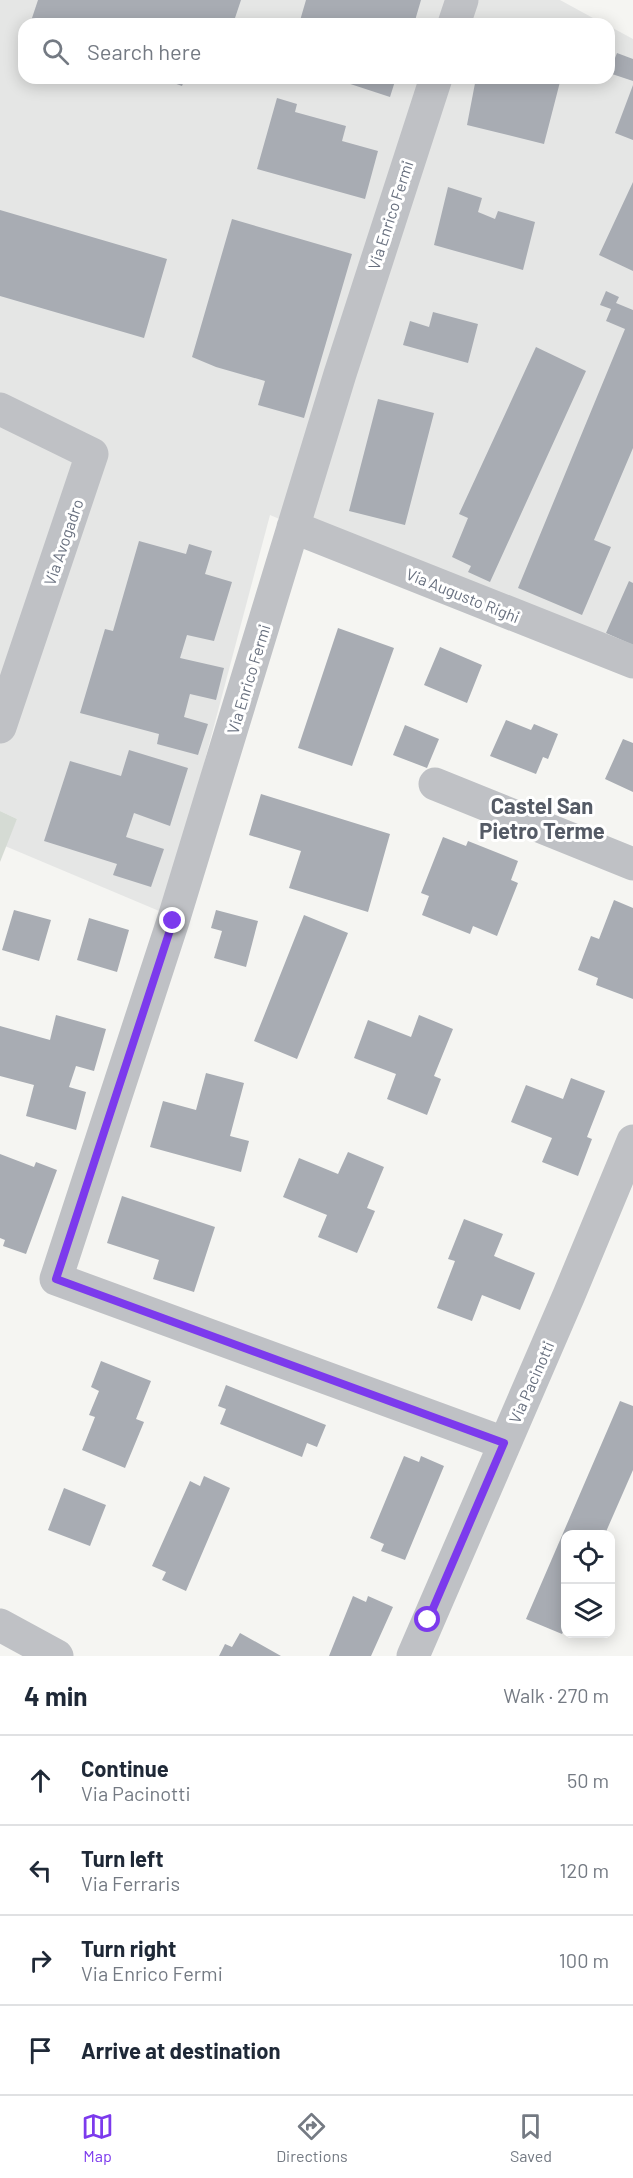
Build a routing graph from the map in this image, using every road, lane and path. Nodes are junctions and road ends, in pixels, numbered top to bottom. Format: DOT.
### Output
graph roads {
  1 [pos="462,0"];
  2 [pos="456,18"];
  3 [pos="434,84"];
  4 [pos="0,409"];
  5 [pos="293,527"];
  6 [pos="633,662"];
  7 [pos="0,727"];
  8 [pos="435,784"];
  9 [pos="633,864"];
  10 [pos="633,1141"];
  11 [pos="504,1443"];
  12 [pos="0,1625"];
  13 [pos="57,1656"];
  14 [pos="413,1656"];
  1 -- 2 [label="street"];
  3 -- 5 [label="street, Via Enrico Fermi"];
  4 -- 7 [label="street, Via Avogadro"];
  5 -- 6 [label="street, Via Augusto Righi"];
  5 -- 11 [label="street, Via Enrico Fermi"];
  8 -- 9 [label="street"];
  10 -- 11 [label="street, Via Pacinotti"];
  11 -- 14 [label="street, Via Pacinotti"];
  12 -- 13 [label="street"];
}
